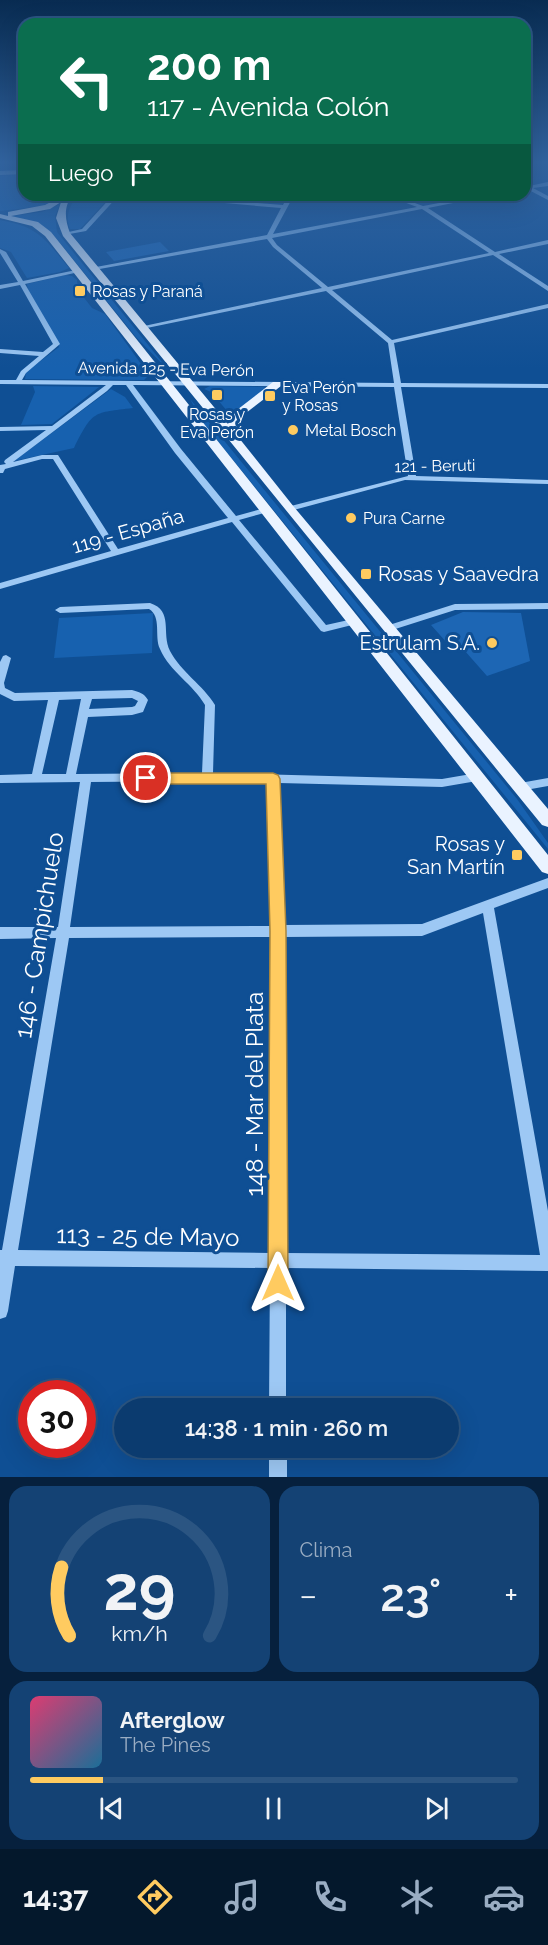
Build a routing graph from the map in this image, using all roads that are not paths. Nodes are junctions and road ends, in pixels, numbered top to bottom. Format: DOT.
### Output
graph roads {
  1 [pos="44,231"];
  2 [pos="65,231"];
  3 [pos="80,231"];
  4 [pos="272,231"];
  5 [pos="301,231"];
  6 [pos="460,231"];
  7 [pos="66,234"];
  8 [pos="269,237"];
  9 [pos="548,242"];
  10 [pos="0,251"];
  11 [pos="494,253"];
  12 [pos="96,269"];
  13 [pos="76,272"];
  14 [pos="22,283"];
  15 [pos="0,287"];
  16 [pos="326,289"];
  17 [pos="548,289"];
  18 [pos="548,306"];
  19 [pos="144,328"];
  20 [pos="391,342"];
  21 [pos="0,351"];
  22 [pos="46,354"];
  23 [pos="0,382"];
  24 [pos="18,382"];
  25 [pos="112,382"];
  26 [pos="128,382"];
  27 [pos="166,382"];
  28 [pos="189,382"];
  29 [pos="277,384"];
  30 [pos="398,385"];
  31 [pos="548,386"];
  32 [pos="55,428"];
  33 [pos="0,429"];
  34 [pos="230,433"];
  35 [pos="1,468"];
  36 [pos="412,478"];
  37 [pos="548,482"];
  38 [pos="290,509"];
  39 [pos="266,510"];
  40 [pos="233,519"];
  41 [pos="116,553"];
  42 [pos="0,586"];
  43 [pos="548,606"];
  44 [pos="60,610"];
  45 [pos="353,622"];
  46 [pos="389,628"];
  47 [pos="6,658"];
  48 [pos="0,683"];
  49 [pos="87,696"];
  50 [pos="54,697"];
  51 [pos="83,713"];
  52 [pos="207,777"];
  53 [pos="477,777"];
  54 [pos="0,779"];
  55 [pos="36,779"];
  56 [pos="70,779"];
  57 [pos="86,779"];
  58 [pos="273,779"];
  59 [pos="548,782"];
  60 [pos="520,787"];
  61 [pos="548,820"];
  62 [pos="548,867"];
  63 [pos="548,883"];
  64 [pos="488,907"];
  65 [pos="278,931"];
  66 [pos="0,933"];
  67 [pos="63,934"];
  68 [pos="548,1255"];
  69 [pos="4,1258"];
  70 [pos="278,1262"];
  71 [pos="548,1263"];
  72 [pos="0,1311"];
  73 [pos="278,1398"];
  74 [pos="278,1458"];
  75 [pos="278,1477"];
  1 -- 13 [label="main road"];
  2 -- 7 [label="main road"];
  3 -- 7 [label="street"];
  4 -- 8 [label="street"];
  5 -- 8 [label="street"];
  6 -- 11 [label="street"];
  7 -- 12 [label="main road"];
  8 -- 12 [label="street"];
  8 -- 16 [label="street"];
  9 -- 11 [label="street"];
  10 -- 14 [label="street"];
  11 -- 16 [label="street"];
  11 -- 17 [label="street"];
  12 -- 19 [label="main road"];
  13 -- 14 [label="street"];
  13 -- 27 [label="main road"];
  14 -- 15 [label="street"];
  14 -- 22 [label="street"];
  16 -- 19 [label="street"];
  16 -- 20 [label="street"];
  18 -- 20 [label="street"];
  19 -- 28 [label="main road"];
  20 -- 30 [label="street"];
  21 -- 22 [label="street"];
  22 -- 24 [label="street"];
  23 -- 24 [label="street, Avenida 125 - Eva Perón"];
  24 -- 25 [label="street, Avenida 125 - Eva Perón"];
  25 -- 26 [label="street, Avenida 125 - Eva Perón"];
  25 -- 32 [label="street"];
  26 -- 27 [label="street, Avenida 125 - Eva Perón"];
  26 -- 40 [label="street"];
  27 -- 28 [label="street, Avenida 125 - Eva Perón"];
  27 -- 39 [label="main road"];
  28 -- 29 [label="street, Avenida 125 - Eva Perón"];
  28 -- 34 [label="main road"];
  29 -- 30 [label="street, Avenida 125 - Eva Perón"];
  29 -- 34 [label="main road"];
  30 -- 31 [label="street, Avenida 125 - Eva Perón"];
  30 -- 36 [label="street"];
  32 -- 33 [label="street"];
  32 -- 35 [label="street"];
  34 -- 38 [label="main road"];
  35 -- 41 [label="street"];
  36 -- 37 [label="street, 121 - Beruti"];
  36 -- 38 [label="street, 121 - Beruti"];
  38 -- 46 [label="main road"];
  39 -- 40 [label="street, 119 - España"];
  39 -- 45 [label="main road"];
  40 -- 41 [label="street, 119 - España"];
  40 -- 45 [label="street"];
  41 -- 42 [label="street, 119 - España"];
  43 -- 46 [label="street"];
  44 -- 52 [label="street"];
  45 -- 53 [label="main road"];
  46 -- 60 [label="main road"];
  47 -- 48 [label="street"];
  48 -- 50 [label="street"];
  49 -- 50 [label="street"];
  49 -- 51 [label="street"];
  49 -- 51 [label="street"];
  50 -- 55 [label="street"];
  51 -- 56 [label="street"];
  52 -- 57 [label="street"];
  52 -- 58 [label="street"];
  53 -- 58 [label="street"];
  53 -- 62 [label="main road"];
  54 -- 55 [label="street"];
  55 -- 56 [label="street"];
  56 -- 57 [label="street"];
  57 -- 67 [label="street, 146 - Campichuelo"];
  58 -- 65 [label="street, 148 - Mar del Plata"];
  59 -- 60 [label="street"];
  60 -- 61 [label="main road"];
  63 -- 64 [label="street"];
  64 -- 65 [label="street"];
  64 -- 68 [label="street"];
  65 -- 67 [label="street"];
  65 -- 70 [label="street, 148 - Mar del Plata"];
  66 -- 67 [label="street"];
  67 -- 69 [label="street, 146 - Campichuelo"];
  69 -- 70 [label="street, 113 - 25 de Mayo"];
  69 -- 72 [label="street, 146 - Campichuelo"];
  70 -- 71 [label="street, 113 - 25 de Mayo"];
  70 -- 73 [label="street, 148 - Mar del Plata"];
  74 -- 75 [label="street"];
}
